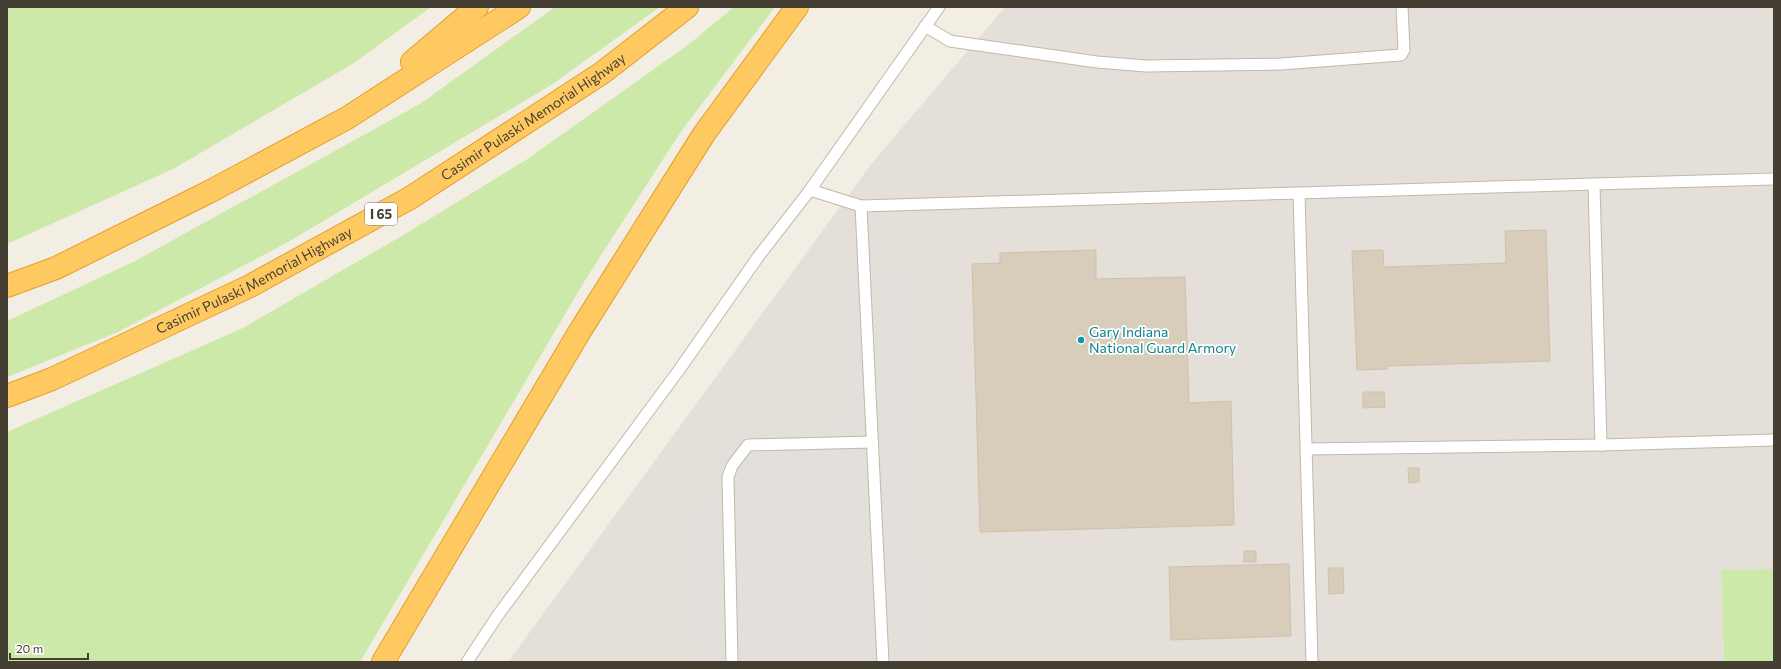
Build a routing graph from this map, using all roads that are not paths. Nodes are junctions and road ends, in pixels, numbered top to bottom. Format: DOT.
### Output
graph roads {
  1 [pos="477,7"];
  2 [pos="519,7"];
  3 [pos="687,7"];
  4 [pos="797,7"];
  5 [pos="940,7"];
  6 [pos="1402,7"];
  7 [pos="925,26"];
  8 [pos="347,118"];
  9 [pos="1774,179"];
  10 [pos="1594,184"];
  11 [pos="810,190"];
  12 [pos="1299,193"];
  13 [pos="861,206"];
  14 [pos="7,286"];
  15 [pos="7,396"];
  16 [pos="1774,440"];
  17 [pos="872,442"];
  18 [pos="1601,445"];
  19 [pos="1307,449"];
  20 [pos="383,662"];
  21 [pos="467,662"];
  22 [pos="732,662"];
  23 [pos="882,662"];
  24 [pos="1312,662"];
  1 -- 8 [label="highway"];
  2 -- 8 [label="highway"];
  3 -- 15 [label="highway, Casimir Pulaski Memorial Highway / I 65"];
  4 -- 20 [label="highway"];
  5 -- 7 [label="lane"];
  6 -- 7 [label="lane"];
  7 -- 11 [label="lane"];
  8 -- 14 [label="highway"];
  9 -- 10 [label="lane"];
  10 -- 12 [label="lane"];
  10 -- 18 [label="lane"];
  11 -- 13 [label="lane"];
  11 -- 21 [label="lane"];
  12 -- 13 [label="lane"];
  12 -- 19 [label="lane"];
  13 -- 17 [label="lane"];
  16 -- 18 [label="lane"];
  17 -- 22 [label="lane"];
  17 -- 23 [label="lane"];
  18 -- 19 [label="lane"];
  19 -- 24 [label="lane"];
}
